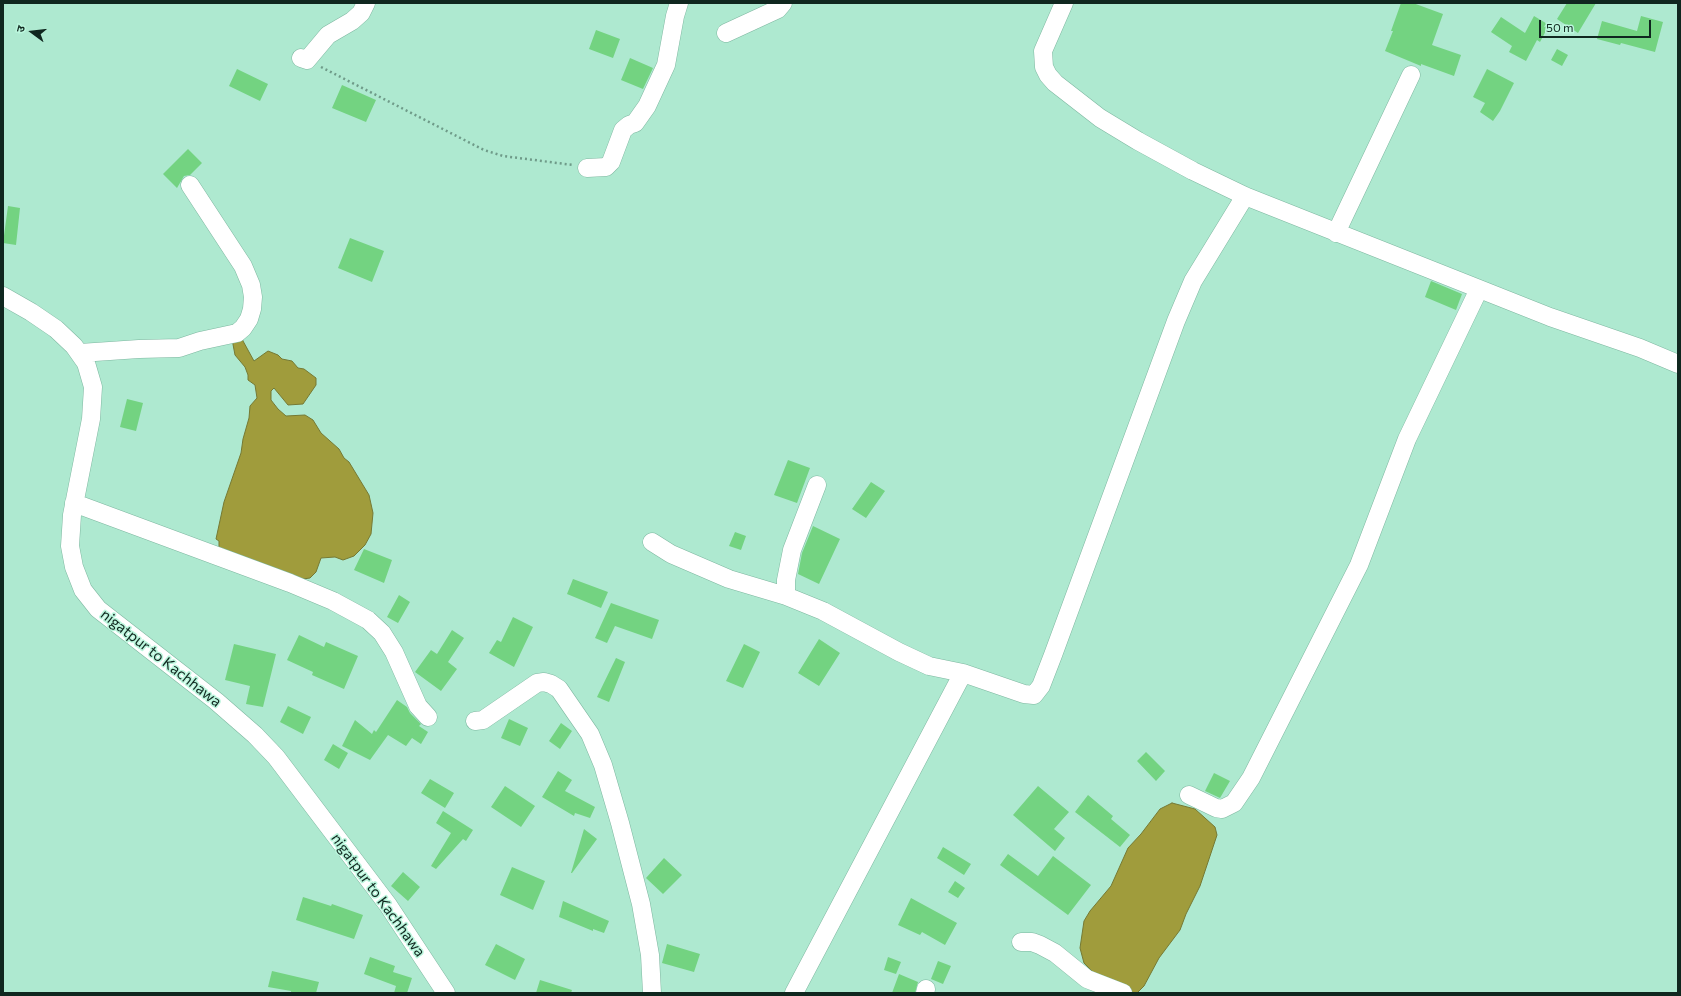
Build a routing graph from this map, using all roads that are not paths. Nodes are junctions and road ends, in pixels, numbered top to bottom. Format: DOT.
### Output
graph roads {
  1 [pos="366,3"];
  2 [pos="679,3"];
  3 [pos="783,3"];
  4 [pos="1064,3"];
  5 [pos="726,33"];
  6 [pos="304,59"];
  7 [pos="1411,75"];
  8 [pos="587,168"];
  9 [pos="190,185"];
  10 [pos="1245,196"];
  11 [pos="1336,233"];
  12 [pos="1479,289"];
  13 [pos="3,296"];
  14 [pos="80,354"];
  15 [pos="1678,364"];
  16 [pos="817,485"];
  17 [pos="74,503"];
  18 [pos="652,542"];
  19 [pos="786,596"];
  20 [pos="963,672"];
  21 [pos="428,717"];
  22 [pos="475,721"];
  23 [pos="1190,795"];
  24 [pos="1021,942"];
  25 [pos="446,993"];
  26 [pos="652,993"];
  27 [pos="794,993"];
  28 [pos="1123,993"];
  1 -- 6 [label="street"];
  2 -- 8 [label="street"];
  3 -- 5 [label="street"];
  4 -- 10 [label="street"];
  7 -- 11 [label="street"];
  9 -- 14 [label="street"];
  10 -- 11 [label="street"];
  10 -- 20 [label="street"];
  11 -- 12 [label="street"];
  12 -- 15 [label="street"];
  12 -- 23 [label="street"];
  13 -- 14 [label="street, nigatpur to Kachhawa"];
  14 -- 17 [label="street, nigatpur to Kachhawa"];
  16 -- 19 [label="street"];
  17 -- 21 [label="street"];
  17 -- 25 [label="street, nigatpur to Kachhawa"];
  18 -- 19 [label="street"];
  19 -- 20 [label="street"];
  20 -- 27 [label="street"];
  22 -- 26 [label="street"];
  24 -- 28 [label="street"];
}
